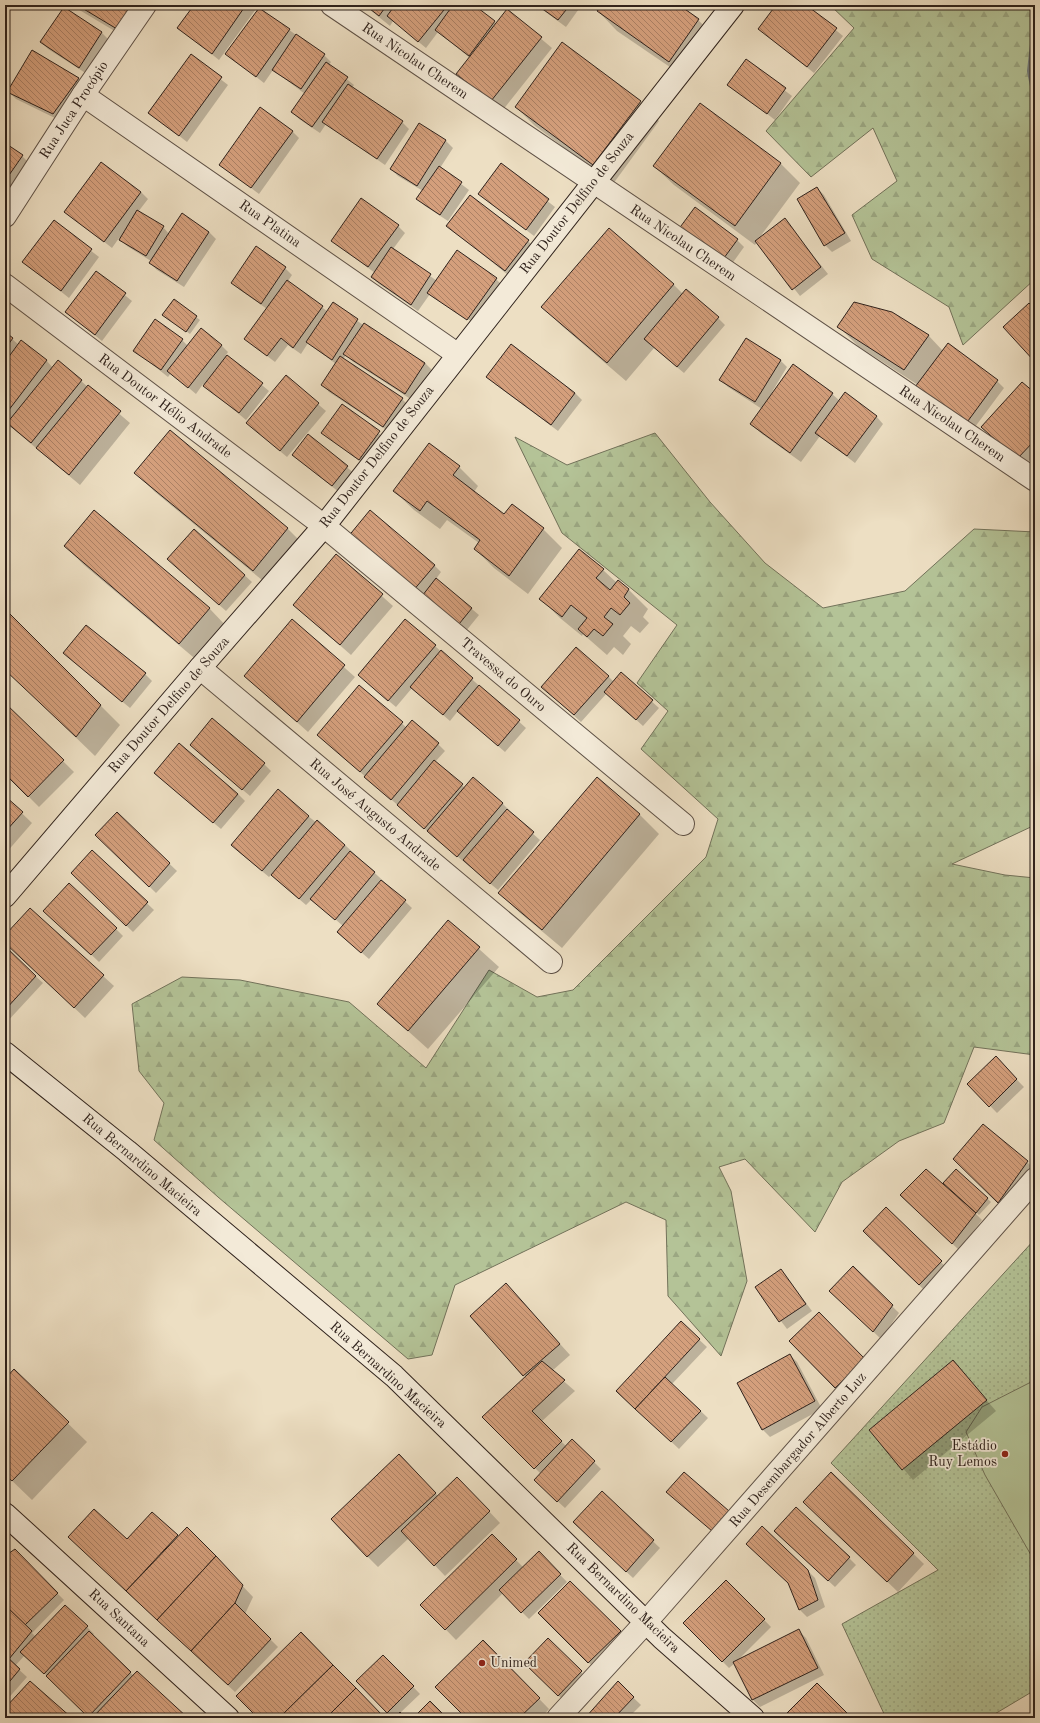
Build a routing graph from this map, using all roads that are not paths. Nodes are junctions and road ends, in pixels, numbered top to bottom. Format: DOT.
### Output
graph roads {
  1 [pos="145,5"];
  2 [pos="332,5"];
  3 [pos="727,7"];
  4 [pos="83,95"];
  5 [pos="594,182"];
  6 [pos="5,216"];
  7 [pos="5,285"];
  8 [pos="457,354"];
  9 [pos="1035,480"];
  10 [pos="324,526"];
  11 [pos="200,668"];
  12 [pos="683,824"];
  13 [pos="5,896"];
  14 [pos="551,962"];
  15 [pos="5,1053"];
  16 [pos="1035,1179"];
  17 [pos="7,1520"];
  18 [pos="646,1622"];
  19 [pos="228,1718"];
  20 [pos="558,1718"];
  21 [pos="753,1718"];
  1 -- 4 [label="street, Rua Juca Procópio"];
  2 -- 5 [label="street, Rua Nicolau Cherem"];
  3 -- 5 [label="street, Rua Doutor Delfino de Souza"];
  4 -- 6 [label="street, Rua Juca Procópio"];
  4 -- 8 [label="street, Rua Platina"];
  5 -- 8 [label="street, Rua Doutor Delfino de Souza"];
  5 -- 9 [label="street, Rua Nicolau Cherem"];
  7 -- 10 [label="street, Rua Doutor Hélio Andrade"];
  8 -- 10 [label="street, Rua Doutor Delfino de Souza"];
  10 -- 11 [label="street, Rua Doutor Delfino de Souza"];
  10 -- 12 [label="street, Travessa do Ouro"];
  11 -- 13 [label="street, Rua Doutor Delfino de Souza"];
  11 -- 14 [label="street, Rua José Augusto Andrade"];
  15 -- 18 [label="street, Rua Bernardino Macieira"];
  16 -- 18 [label="street, Rua Desembargador Alberto Luz"];
  17 -- 19 [label="street, Rua Santana"];
  18 -- 20 [label="street, Rua Desembargador Alberto Luz"];
  18 -- 21 [label="street, Rua Bernardino Macieira"];
}
